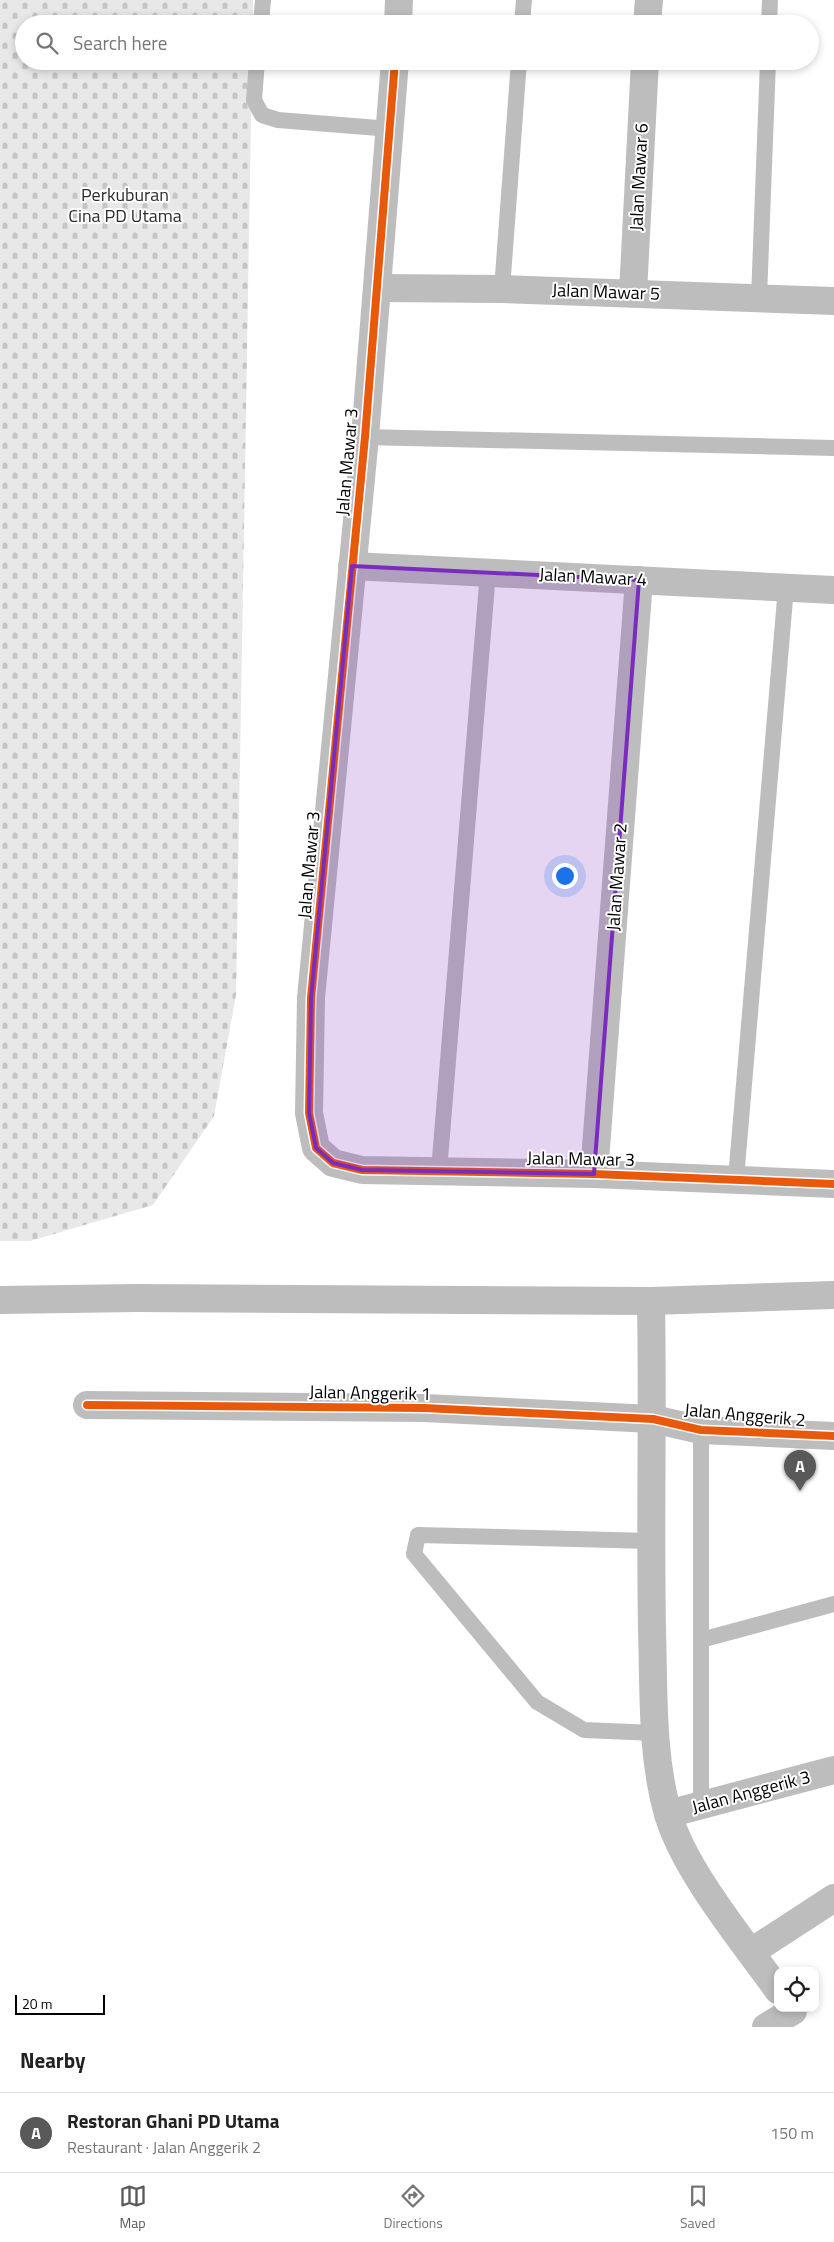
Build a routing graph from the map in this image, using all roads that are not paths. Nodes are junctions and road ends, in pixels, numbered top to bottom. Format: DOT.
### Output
graph roads {
  1 [pos="263,0"];
  2 [pos="399,0"];
  3 [pos="524,0"];
  4 [pos="648,0"];
  5 [pos="770,0"];
  6 [pos="262,15"];
  7 [pos="398,15"];
  8 [pos="523,15"];
  9 [pos="647,15"];
  10 [pos="769,15"];
  11 [pos="256,70"];
  12 [pos="394,70"];
  13 [pos="518,70"];
  14 [pos="645,70"];
  15 [pos="768,70"];
  16 [pos="391,129"];
  17 [pos="378,288"];
  18 [pos="502,289"];
  19 [pos="633,293"];
  20 [pos="759,298"];
  21 [pos="834,301"];
  22 [pos="365,437"];
  23 [pos="834,448"];
  24 [pos="352,566"];
  25 [pos="488,572"];
  26 [pos="639,580"];
  27 [pos="786,587"];
  28 [pos="834,590"];
  29 [pos="439,1171"];
  30 [pos="594,1174"];
  31 [pos="736,1179"];
  32 [pos="834,1184"];
  33 [pos="834,1295"];
  34 [pos="0,1300"];
  35 [pos="651,1301"];
  36 [pos="87,1405"];
  37 [pos="653,1419"];
  38 [pos="701,1430"];
  39 [pos="834,1436"];
  40 [pos="651,1541"];
  41 [pos="834,1604"];
  42 [pos="701,1640"];
  43 [pos="654,1733"];
  44 [pos="834,1770"];
  45 [pos="701,1804"];
  46 [pos="668,1814"];
  47 [pos="834,1898"];
  48 [pos="751,1952"];
  49 [pos="774,1985"];
  50 [pos="787,2012"];
  51 [pos="766,2027"];
  1 -- 6 [label="lane"];
  2 -- 7 [label="street"];
  3 -- 8 [label="lane"];
  4 -- 9 [label="street"];
  5 -- 10 [label="lane"];
  11 -- 16 [label="lane"];
  12 -- 16 [label="street, Jalan Mawar 3"];
  13 -- 18 [label="lane"];
  14 -- 19 [label="street, Jalan Mawar 6"];
  15 -- 20 [label="lane"];
  16 -- 17 [label="street, Jalan Mawar 3"];
  17 -- 18 [label="street, Jalan Mawar 5"];
  17 -- 22 [label="street, Jalan Mawar 3"];
  18 -- 19 [label="street, Jalan Mawar 5"];
  19 -- 20 [label="street, Jalan Mawar 5"];
  20 -- 21 [label="street, Jalan Mawar 5"];
  22 -- 23 [label="lane"];
  22 -- 24 [label="street, Jalan Mawar 3"];
  24 -- 25 [label="street, Jalan Mawar 4"];
  24 -- 29 [label="street, Jalan Mawar 3"];
  25 -- 26 [label="street, Jalan Mawar 4"];
  25 -- 29 [label="lane"];
  26 -- 27 [label="street, Jalan Mawar 4"];
  26 -- 30 [label="street, Jalan Mawar 2"];
  27 -- 28 [label="street, Jalan Mawar 4"];
  27 -- 31 [label="lane"];
  29 -- 30 [label="street, Jalan Mawar 3"];
  30 -- 31 [label="street, Jalan Mawar 3"];
  31 -- 32 [label="street, Jalan Mawar 3"];
  33 -- 35 [label="street"];
  34 -- 35 [label="street"];
  35 -- 37 [label="street"];
  36 -- 37 [label="street, Jalan Anggerik 1"];
  37 -- 38 [label="street, Jalan Anggerik 2"];
  37 -- 40 [label="street"];
  38 -- 39 [label="street, Jalan Anggerik 2"];
  38 -- 42 [label="lane"];
  40 -- 43 [label="street"];
  40 -- 43 [label="lane"];
  41 -- 42 [label="lane"];
  42 -- 45 [label="lane"];
  43 -- 46 [label="street"];
  44 -- 45 [label="street, Jalan Anggerik 3"];
  45 -- 46 [label="street, Jalan Anggerik 3"];
  46 -- 48 [label="street"];
  47 -- 48 [label="street"];
  48 -- 49 [label="street"];
  50 -- 51 [label="street"];
}
